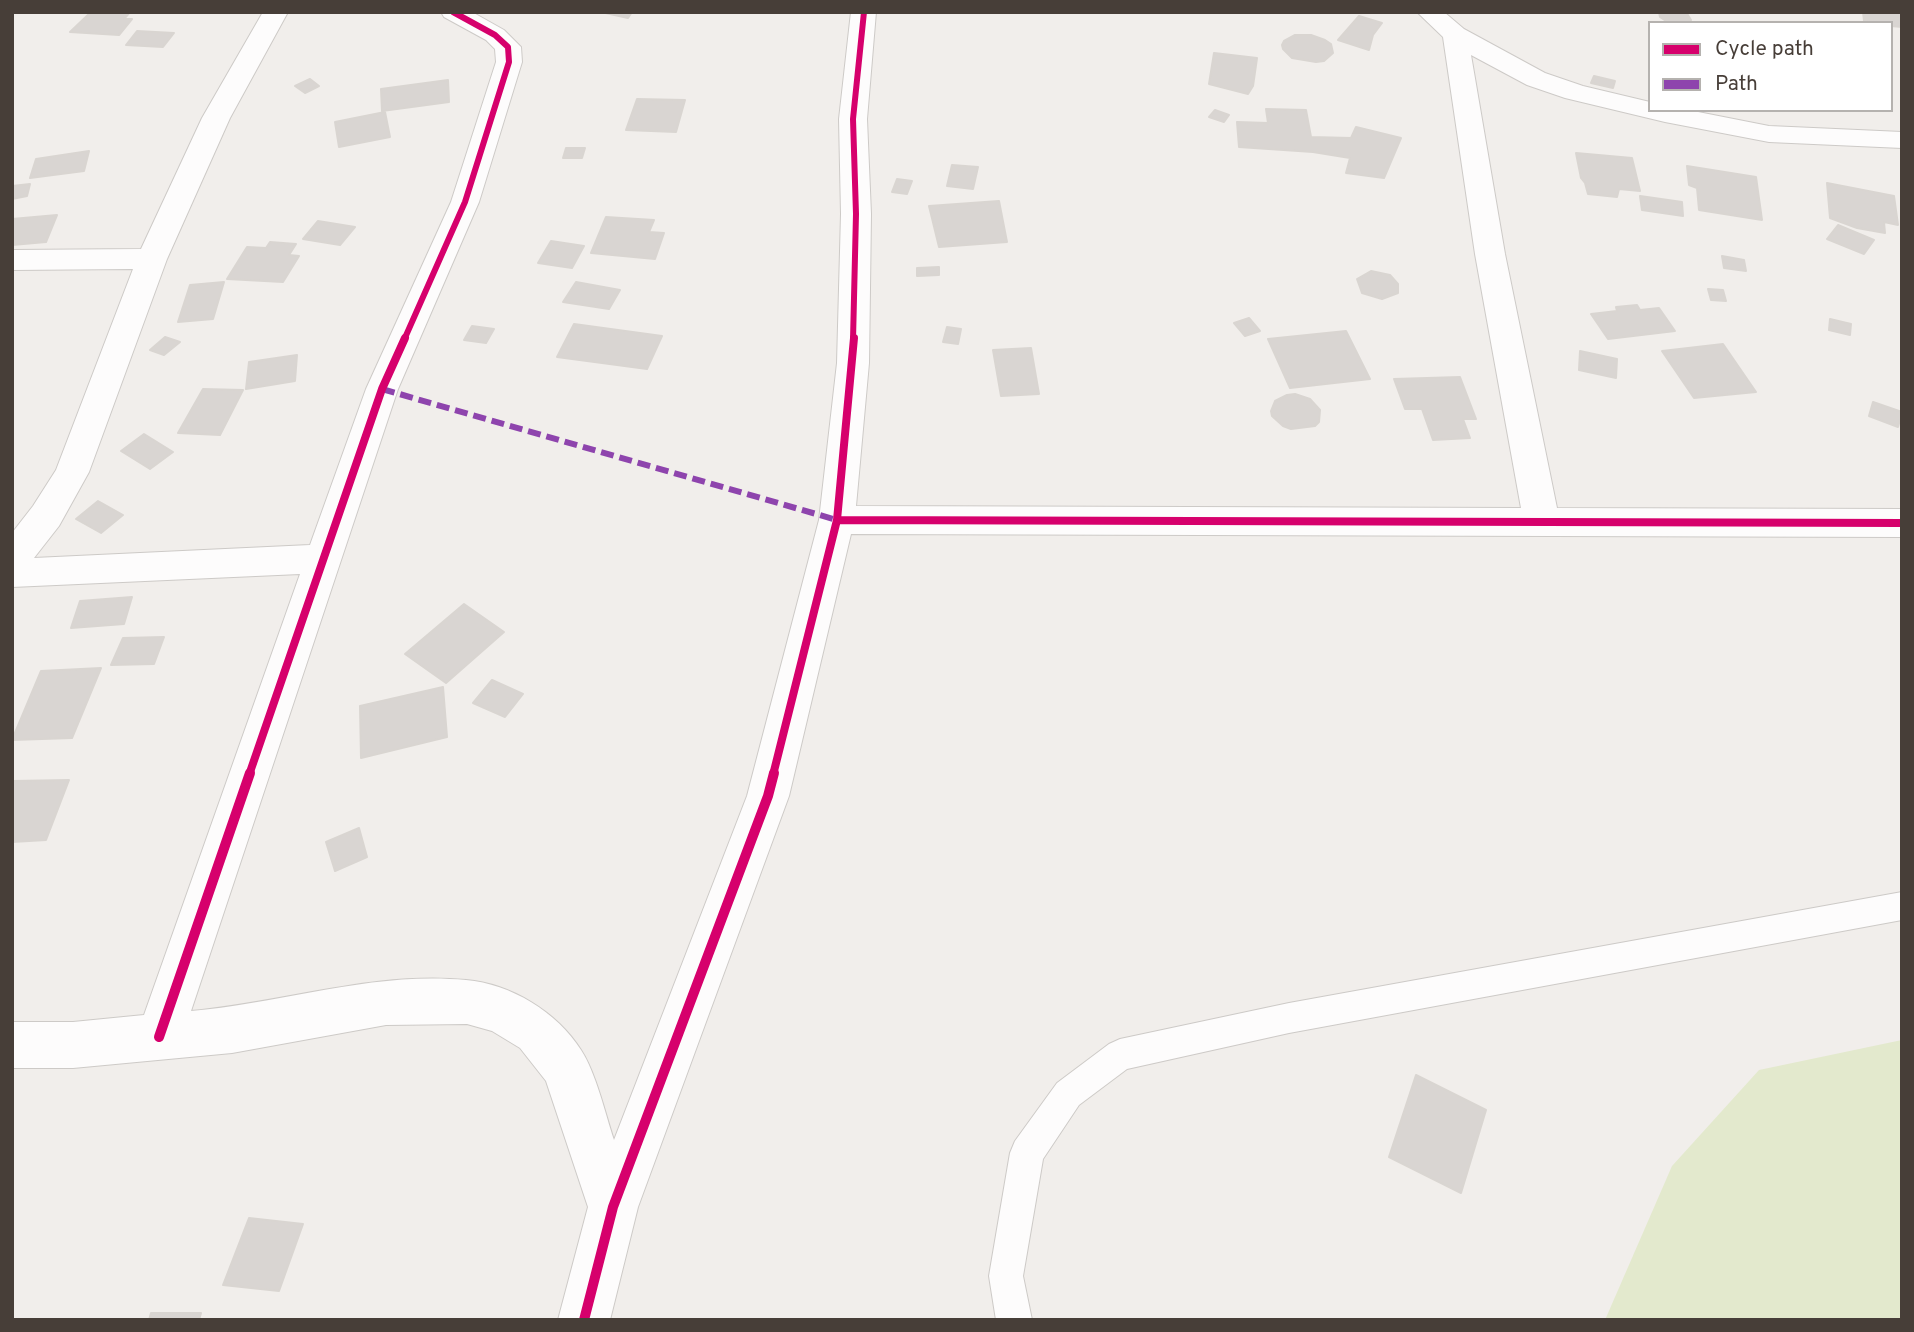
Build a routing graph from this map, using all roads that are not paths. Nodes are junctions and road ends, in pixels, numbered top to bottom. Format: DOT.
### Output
graph roads {
  1 [pos="276,12"];
  2 [pos="453,12"];
  3 [pos="864,12"];
  4 [pos="1429,12"];
  5 [pos="1455,34"];
  6 [pos="1648,110"];
  7 [pos="1656,112"];
  8 [pos="1902,140"];
  9 [pos="152,259"];
  10 [pos="12,260"];
  11 [pos="837,520"];
  12 [pos="1902,523"];
  13 [pos="1542,524"];
  14 [pos="12,558"];
  15 [pos="323,559"];
  16 [pos="12,573"];
  17 [pos="1902,906"];
  18 [pos="159,1037"];
  19 [pos="12,1045"];
  20 [pos="613,1207"];
  21 [pos="584,1320"];
  22 [pos="1014,1320"];
  1 -- 9 [label="street"];
  2 -- 15 [label="street"];
  3 -- 11 [label="street"];
  4 -- 5 [label="street"];
  5 -- 6 [label="street"];
  5 -- 13 [label="street"];
  7 -- 8 [label="street"];
  9 -- 10 [label="street"];
  9 -- 14 [label="street"];
  11 -- 13 [label="street"];
  11 -- 20 [label="street"];
  12 -- 13 [label="street"];
  15 -- 16 [label="street"];
  15 -- 18 [label="street"];
  17 -- 22 [label="lane"];
  18 -- 19 [label="street"];
  18 -- 20 [label="street"];
  20 -- 21 [label="street"];
}
